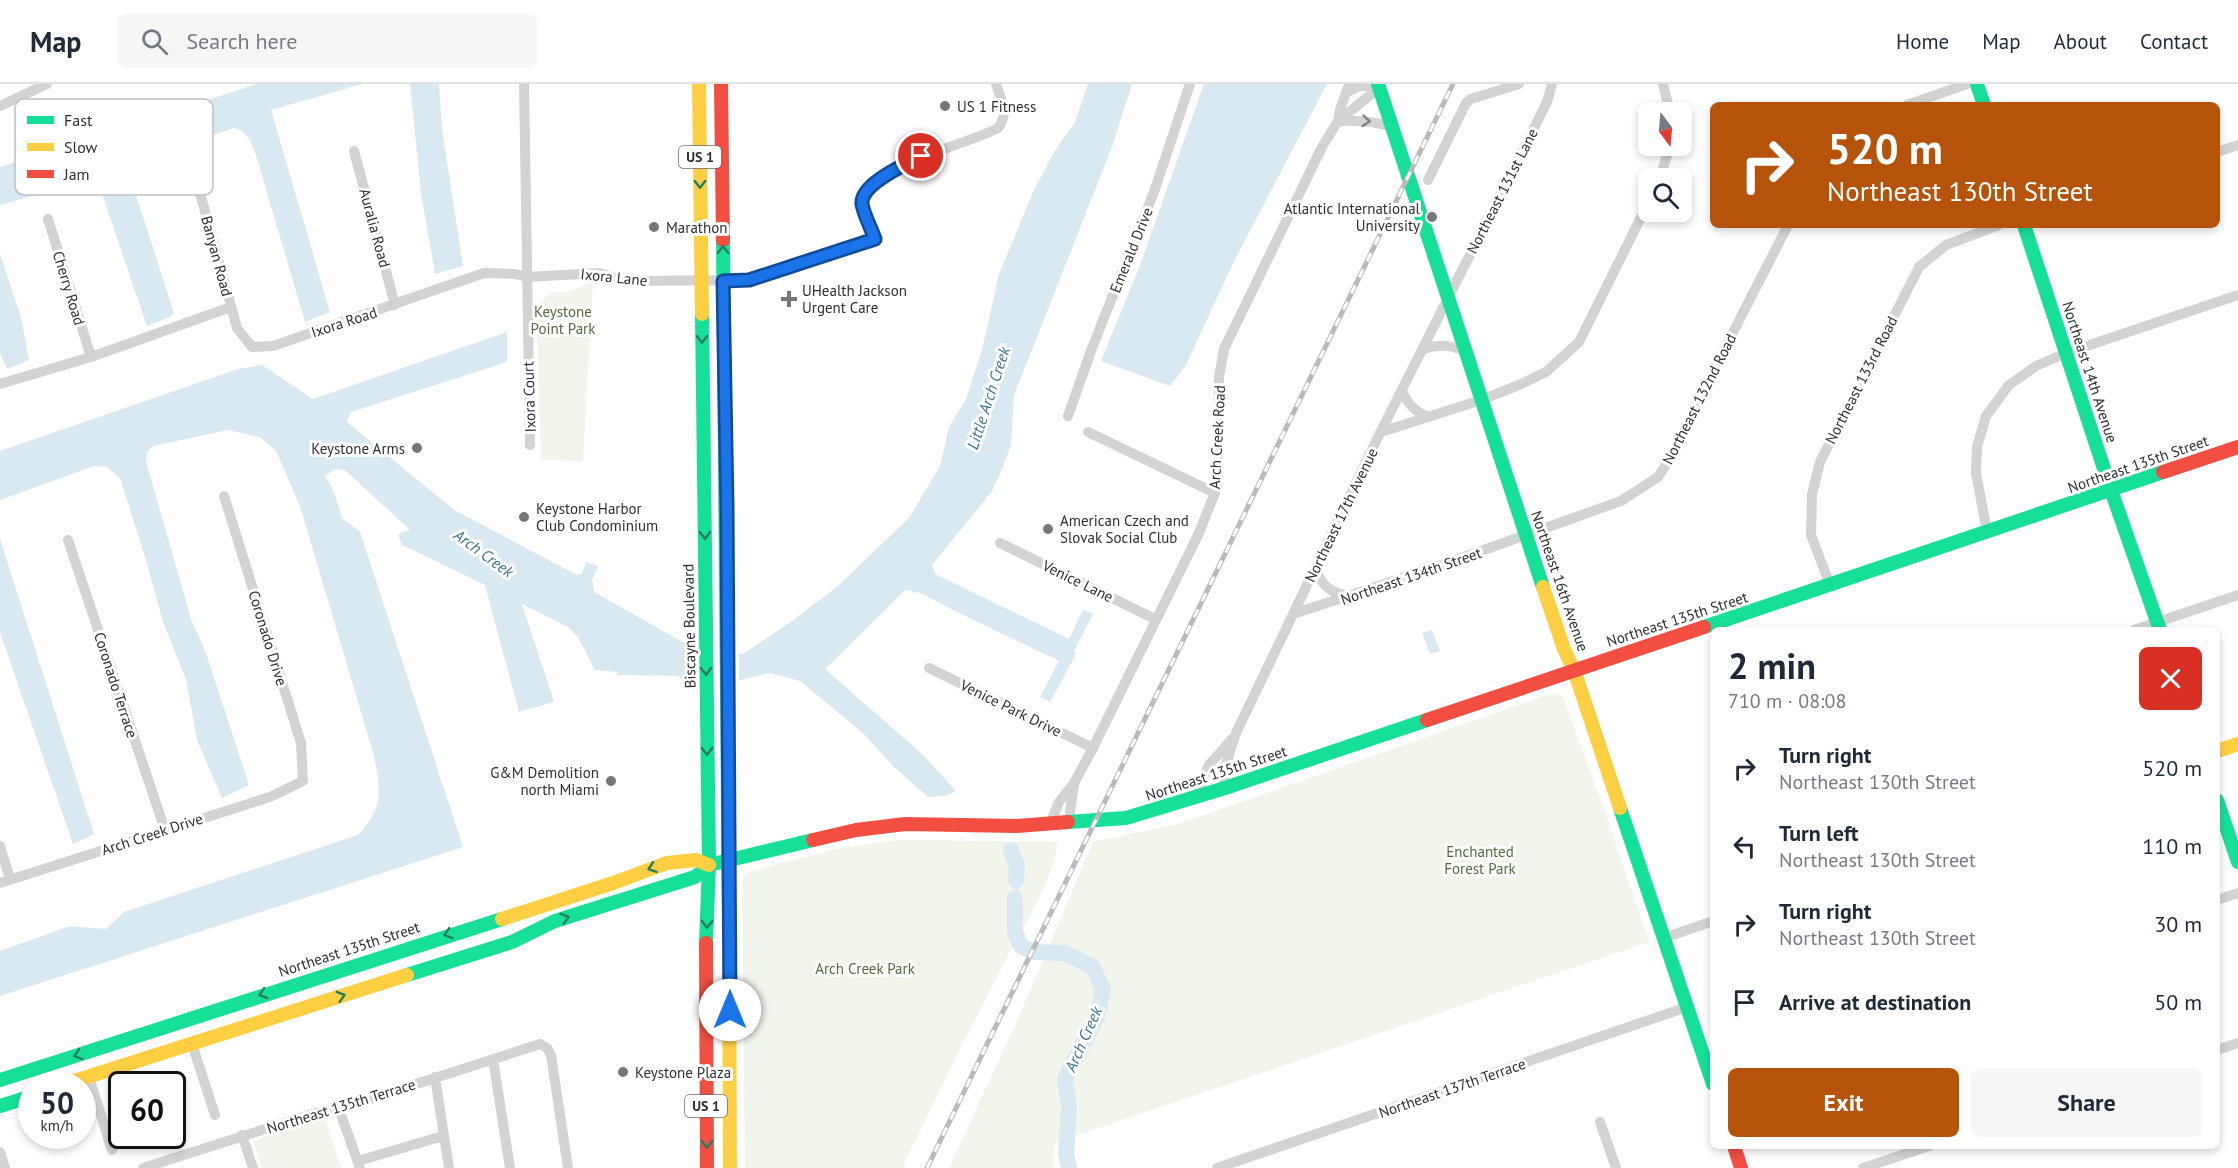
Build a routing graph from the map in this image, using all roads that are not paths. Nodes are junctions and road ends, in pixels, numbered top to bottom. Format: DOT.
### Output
graph roads {
  1 [pos="47,84"];
  2 [pos="524,84"];
  3 [pos="699,84"];
  4 [pos="721,84"];
  5 [pos="996,84"];
  6 [pos="1190,84"];
  7 [pos="1519,84"];
  8 [pos="1552,84"];
  9 [pos="1663,84"];
  10 [pos="1967,84"];
  11 [pos="1977,84"];
  12 [pos="1379,85"];
  13 [pos="1348,88"];
  14 [pos="1668,102"];
  15 [pos="1916,102"];
  16 [pos="1983,102"];
  17 [pos="0,106"];
  18 [pos="1338,121"];
  19 [pos="1393,127"];
  20 [pos="2238,145"];
  21 [pos="354,151"];
  22 [pos="2220,151"];
  23 [pos="1428,180"];
  24 [pos="201,195"];
  25 [pos="48,219"];
  26 [pos="1639,222"];
  27 [pos="1786,228"];
  28 [pos="1991,228"];
  29 [pos="2025,228"];
  30 [pos="527,277"];
  31 [pos="702,281"];
  32 [pos="723,281"];
  33 [pos="2238,295"];
  34 [pos="1449,297"];
  35 [pos="396,305"];
  36 [pos="231,307"];
  37 [pos="1423,349"];
  38 [pos="1466,351"];
  39 [pos="2066,353"];
  40 [pos="91,357"];
  41 [pos="0,384"];
  42 [pos="1402,391"];
  43 [pos="1481,399"];
  44 [pos="1068,416"];
  45 [pos="1429,417"];
  46 [pos="1088,432"];
  47 [pos="1381,432"];
  48 [pos="530,445"];
  49 [pos="2238,447"];
  50 [pos="2110,490"];
  51 [pos="1215,493"];
  52 [pos="224,496"];
  53 [pos="1987,532"];
  54 [pos="1527,534"];
  55 [pos="68,540"];
  56 [pos="1000,543"];
  57 [pos="1315,568"];
  58 [pos="1830,585"];
  59 [pos="2238,595"];
  60 [pos="1350,596"];
  61 [pos="1293,614"];
  62 [pos="1155,619"];
  63 [pos="2158,626"];
  64 [pos="929,668"];
  65 [pos="1574,670"];
  66 [pos="1236,734"];
  67 [pos="2238,744"];
  68 [pos="1093,748"];
  69 [pos="2220,750"];
  70 [pos="303,782"];
  71 [pos="1074,783"];
  72 [pos="1225,788"];
  73 [pos="1196,797"];
  74 [pos="2220,809"];
  75 [pos="1125,818"];
  76 [pos="1071,822"];
  77 [pos="1050,824"];
  78 [pos="1017,826"];
  79 [pos="165,830"];
  80 [pos="0,846"];
  81 [pos="729,859"];
  82 [pos="2238,862"];
  83 [pos="709,865"];
  84 [pos="5,881"];
  85 [pos="2238,893"];
  86 [pos="2220,899"];
  87 [pos="1710,922"];
  88 [pos="1664,938"];
  89 [pos="1687,1007"];
  90 [pos="174,1023"];
  91 [pos="2238,1043"];
  92 [pos="186,1046"];
  93 [pos="2220,1049"];
  94 [pos="493,1059"];
  95 [pos="1710,1070"];
  96 [pos="96,1075"];
  97 [pos="435,1077"];
  98 [pos="0,1080"];
  99 [pos="730,1091"];
  100 [pos="706,1092"];
  101 [pos="96,1097"];
  102 [pos="18,1100"];
  103 [pos="0,1106"];
  104 [pos="339,1109"];
  105 [pos="215,1115"];
  106 [pos="1600,1122"];
  107 [pos="242,1135"];
  108 [pos="443,1136"];
  109 [pos="1735,1149"];
  110 [pos="1920,1149"];
  111 [pos="112,1150"];
  112 [pos="0,1152"];
  113 [pos="359,1165"];
  114 [pos="5,1168"];
  115 [pos="143,1168"];
  116 [pos="253,1168"];
  117 [pos="449,1168"];
  118 [pos="510,1168"];
  119 [pos="568,1168"];
  120 [pos="707,1168"];
  121 [pos="730,1168"];
  122 [pos="1217,1168"];
  123 [pos="1616,1168"];
  124 [pos="1742,1168"];
  125 [pos="1863,1168"];
  1 -- 17 [label="street"];
  2 -- 30 [label="street"];
  3 -- 31 [label="main road, Biscayne Boulevard / US 1, one-way"];
  32 -- 4 [label="main road, US 1, one-way"];
  5 -- 32 [label="street, Ixora Lane"];
  6 -- 44 [label="street, Emerald Drive"];
  7 -- 23 [label="street"];
  8 -- 34 [label="street, Northeast 131st Lane"];
  9 -- 14 [label="street"];
  10 -- 15 [label="street"];
  11 -- 16 [label="main road"];
  12 -- 13 [label="street, Arch Creek Road"];
  12 -- 18 [label="street, Arch Creek Road"];
  12 -- 19 [label="main road, Northeast 16th Avenue"];
  13 -- 18 [label="street, Arch Creek Road"];
  18 -- 19 [label="street, one-way"];
  18 -- 51 [label="street, Arch Creek Road"];
  19 -- 34 [label="main road, Northeast 16th Avenue"];
  20 -- 22 [label="street"];
  21 -- 35 [label="street, Auralia Road"];
  24 -- 36 [label="street, Banyan Road"];
  25 -- 40 [label="street, Cherry Road"];
  26 -- 43 [label="street"];
  27 -- 54 [label="street, Northeast 132nd Road"];
  28 -- 58 [label="street, Northeast 133rd Road"];
  29 -- 39 [label="main road, Northeast 14th Avenue"];
  30 -- 31 [label="street, Ixora Lane"];
  30 -- 35 [label="street, Ixora Road"];
  30 -- 48 [label="street, Ixora Court"];
  31 -- 32 [label="street, Ixora Lane"];
  31 -- 83 [label="main road, Biscayne Boulevard / US 1, one-way"];
  32 -- 81 [label="main road, US 1"];
  33 -- 39 [label="street"];
  34 -- 37 [label="street, Northeast 17th Avenue"];
  34 -- 38 [label="main road, Northeast 16th Avenue"];
  35 -- 36 [label="street, Ixora Road"];
  36 -- 40 [label="street"];
  37 -- 38 [label="street"];
  37 -- 42 [label="street, Northeast 17th Avenue"];
  38 -- 43 [label="main road, Northeast 16th Avenue"];
  39 -- 50 [label="main road, Northeast 14th Avenue"];
  39 -- 53 [label="street"];
  40 -- 41 [label="street"];
  42 -- 45 [label="street"];
  42 -- 47 [label="street, Northeast 17th Avenue"];
  43 -- 45 [label="street"];
  43 -- 54 [label="main road, Northeast 16th Avenue"];
  45 -- 47 [label="street"];
  46 -- 51 [label="street"];
  47 -- 57 [label="street, Northeast 17th Avenue"];
  49 -- 50 [label="main road, Northeast 135th Street"];
  50 -- 53 [label="main road, Northeast 135th Street"];
  50 -- 63 [label="main road, Northeast 14th Avenue"];
  51 -- 62 [label="street, Arch Creek Road"];
  52 -- 70 [label="street, Coronado Drive"];
  53 -- 58 [label="main road, Northeast 135th Street"];
  54 -- 60 [label="street, Northeast 134th Street"];
  54 -- 65 [label="main road, Northeast 16th Avenue"];
  55 -- 79 [label="street, Coronado Terrace"];
  56 -- 62 [label="street, Venice Lane"];
  57 -- 60 [label="street"];
  57 -- 61 [label="street, Northeast 17th Avenue"];
  58 -- 65 [label="main road, Northeast 135th Street"];
  59 -- 63 [label="street"];
  60 -- 61 [label="street, Northeast 134th Street"];
  61 -- 66 [label="street, Northeast 17th Avenue"];
  62 -- 68 [label="street, Arch Creek Road"];
  64 -- 68 [label="street, Venice Park Drive"];
  65 -- 72 [label="main road, Northeast 135th Street"];
  65 -- 88 [label="main road, Northeast 16th Avenue"];
  66 -- 72 [label="street, Northeast 17th Avenue"];
  66 -- 73 [label="street, Northeast 17th Avenue"];
  67 -- 69 [label="main road"];
  68 -- 71 [label="street, Arch Creek Road"];
  70 -- 79 [label="street, Arch Creek Drive"];
  71 -- 76 [label="street, Arch Creek Road"];
  71 -- 77 [label="street, Arch Creek Road"];
  72 -- 73 [label="main road, Northeast 135th Street"];
  73 -- 75 [label="main road, Northeast 135th Street"];
  74 -- 82 [label="main road"];
  75 -- 76 [label="main road, Northeast 135th Street"];
  75 -- 78 [label="main road, Northeast 135th Street"];
  76 -- 77 [label="main road, Northeast 135th Street"];
  77 -- 78 [label="main road, Northeast 135th Street"];
  78 -- 81 [label="main road, Northeast 135th Street"];
  79 -- 84 [label="street, Arch Creek Drive"];
  80 -- 84 [label="street"];
  81 -- 83 [label="main road, Northeast 135th Street"];
  81 -- 99 [label="main road, US 1"];
  83 -- 90 [label="main road, Northeast 135th Street, one-way"];
  92 -- 83 [label="main road, Northeast 135th Street, one-way"];
  83 -- 100 [label="main road, Biscayne Boulevard / US 1, one-way"];
  85 -- 86 [label="street"];
  87 -- 88 [label="street"];
  88 -- 89 [label="main road, Northeast 16th Avenue"];
  89 -- 95 [label="main road, Northeast 16th Avenue"];
  89 -- 122 [label="street, Northeast 137th Terrace"];
  90 -- 92 [label="main road"];
  90 -- 98 [label="main road, Northeast 135th Street, one-way"];
  91 -- 93 [label="street"];
  92 -- 96 [label="main road, Northeast 135th Street"];
  92 -- 105 [label="street"];
  94 -- 97 [label="street, Northeast 135th Terrace"];
  94 -- 118 [label="street"];
  94 -- 119 [label="street, Northeast 135th Terrace"];
  97 -- 104 [label="street, Northeast 135th Terrace"];
  97 -- 108 [label="street"];
  99 -- 100 [label="main road"];
  99 -- 121 [label="main road, US 1"];
  100 -- 120 [label="main road, Biscayne Boulevard / US 1, one-way"];
  101 -- 111 [label="street"];
  102 -- 103 [label="main road"];
  104 -- 107 [label="street, Northeast 135th Terrace"];
  104 -- 113 [label="street"];
  106 -- 123 [label="street"];
  107 -- 115 [label="street, Northeast 135th Terrace"];
  107 -- 116 [label="street"];
  108 -- 113 [label="street"];
  108 -- 117 [label="street"];
  109 -- 124 [label="main road"];
  110 -- 125 [label="street"];
  112 -- 114 [label="street"];
}
